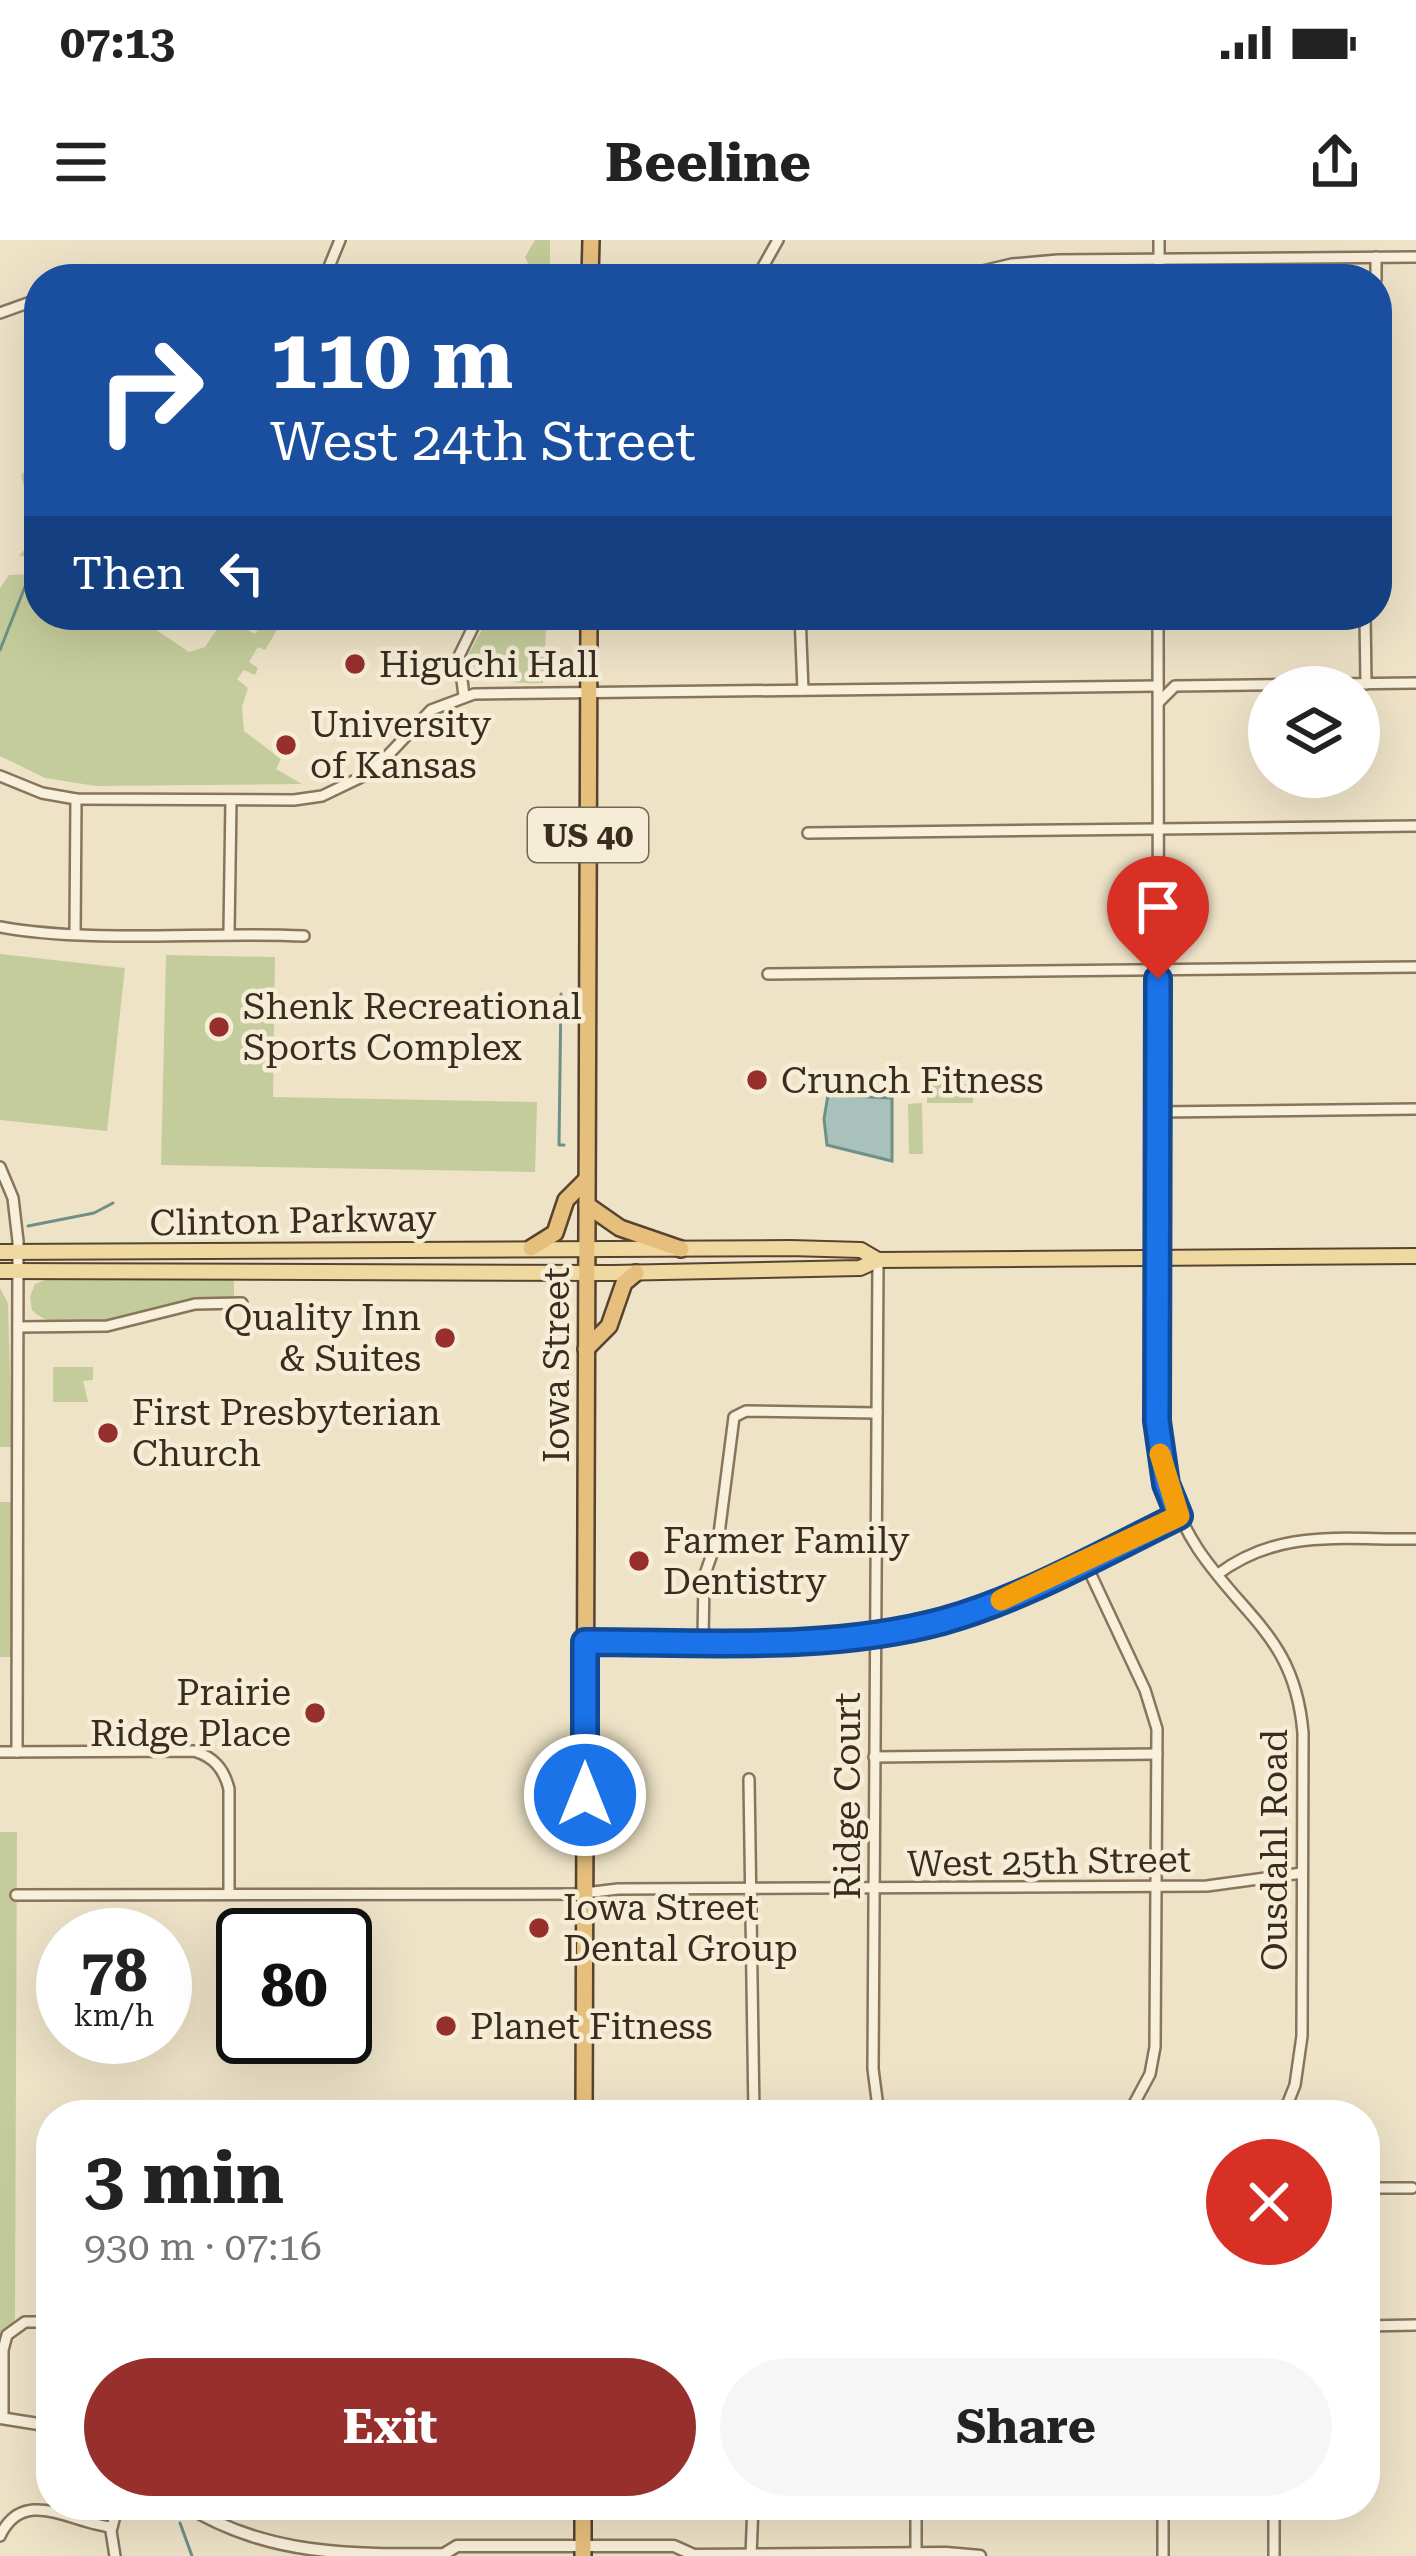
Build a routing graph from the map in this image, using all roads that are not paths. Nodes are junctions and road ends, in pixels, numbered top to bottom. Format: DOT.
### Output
graph roads {
  1 [pos="1159,240"];
  2 [pos="1416,256"];
  3 [pos="1376,257"];
  4 [pos="1159,260"];
  5 [pos="1022,264"];
  6 [pos="1159,264"];
  7 [pos="1376,264"];
  8 [pos="472,630"];
  9 [pos="589,630"];
  10 [pos="801,630"];
  11 [pos="1158,630"];
  12 [pos="1365,630"];
  13 [pos="1366,666"];
  14 [pos="1158,673"];
  15 [pos="1416,683"];
  16 [pos="1380,684"];
  17 [pos="1248,685"];
  18 [pos="1158,686"];
  19 [pos="1175,686"];
  20 [pos="803,690"];
  21 [pos="589,693"];
  22 [pos="464,696"];
  23 [pos="1158,703"];
  24 [pos="0,776"];
  25 [pos="76,799"];
  26 [pos="231,800"];
  27 [pos="1416,826"];
  28 [pos="1158,829"];
  29 [pos="808,832"];
  30 [pos="0,926"];
  31 [pos="230,932"];
  32 [pos="75,934"];
  33 [pos="304,937"];
  34 [pos="1416,968"];
  35 [pos="1158,970"];
  36 [pos="768,974"];
  37 [pos="1416,1109"];
  38 [pos="1158,1112"];
  39 [pos="0,1167"];
  40 [pos="587,1179"];
  41 [pos="4,1184"];
  42 [pos="587,1205"];
  43 [pos="586,1248"];
  44 [pos="531,1249"];
  45 [pos="682,1249"];
  46 [pos="0,1252"];
  47 [pos="18,1252"];
  48 [pos="1416,1256"];
  49 [pos="1157,1258"];
  50 [pos="878,1260"];
  51 [pos="0,1271"];
  52 [pos="18,1271"];
  53 [pos="586,1272"];
  54 [pos="636,1273"];
  55 [pos="242,1303"];
  56 [pos="18,1327"];
  57 [pos="586,1349"];
  58 [pos="877,1413"];
  59 [pos="1179,1516"];
  60 [pos="1416,1539"];
  61 [pos="1084,1562"];
  62 [pos="1218,1574"];
  63 [pos="876,1634"];
  64 [pos="703,1641"];
  65 [pos="585,1642"];
  66 [pos="0,1752"];
  67 [pos="17,1752"];
  68 [pos="1156,1754"];
  69 [pos="874,1756"];
  70 [pos="749,1779"];
  71 [pos="1302,1873"];
  72 [pos="1156,1886"];
  73 [pos="874,1890"];
  74 [pos="749,1891"];
  75 [pos="585,1893"];
  76 [pos="16,1894"];
  77 [pos="229,1894"];
  78 [pos="584,2100"];
  79 [pos="754,2100"];
  80 [pos="877,2100"];
  81 [pos="1138,2100"];
  82 [pos="1289,2100"];
  83 [pos="1380,2188"];
  84 [pos="1412,2188"];
  85 [pos="36,2322"];
  86 [pos="1416,2325"];
  87 [pos="1380,2326"];
  88 [pos="2,2418"];
  89 [pos="36,2424"];
  90 [pos="36,2509"];
  91 [pos="83,2520"];
  92 [pos="114,2520"];
  93 [pos="214,2520"];
  94 [pos="584,2520"];
  95 [pos="753,2520"];
  96 [pos="916,2520"];
  97 [pos="1162,2520"];
  98 [pos="1274,2520"];
  99 [pos="112,2528"];
  100 [pos="0,2536"];
  101 [pos="583,2551"];
  102 [pos="916,2554"];
  103 [pos="445,2555"];
  104 [pos="693,2555"];
  105 [pos="752,2555"];
  106 [pos="115,2556"];
  107 [pos="980,2556"];
  108 [pos="1163,2556"];
  109 [pos="1274,2556"];
  1 -- 4 [label="street"];
  2 -- 3 [label="street"];
  3 -- 4 [label="street"];
  3 -- 7 [label="street"];
  4 -- 5 [label="street"];
  4 -- 6 [label="street"];
  8 -- 22 [label="street"];
  9 -- 21 [label="highway, Iowa Street / US 40"];
  10 -- 20 [label="street"];
  11 -- 14 [label="street, Ousdahl Road"];
  12 -- 13 [label="street"];
  14 -- 18 [label="street, Ousdahl Road"];
  14 -- 19 [label="street"];
  15 -- 16 [label="street"];
  17 -- 19 [label="street"];
  18 -- 20 [label="street"];
  18 -- 23 [label="street, Ousdahl Road"];
  19 -- 23 [label="street"];
  20 -- 21 [label="street"];
  21 -- 22 [label="street"];
  21 -- 40 [label="highway, Iowa Street / US 40"];
  22 -- 26 [label="street"];
  23 -- 28 [label="street, Ousdahl Road"];
  24 -- 25 [label="street"];
  25 -- 26 [label="street"];
  25 -- 32 [label="street"];
  26 -- 31 [label="street"];
  27 -- 28 [label="street"];
  28 -- 29 [label="street"];
  28 -- 35 [label="street, Ousdahl Road"];
  30 -- 32 [label="street"];
  31 -- 32 [label="street"];
  31 -- 33 [label="street"];
  34 -- 35 [label="street"];
  35 -- 36 [label="street"];
  35 -- 38 [label="street, Ousdahl Road"];
  37 -- 38 [label="street"];
  38 -- 49 [label="street, Ousdahl Road"];
  39 -- 41 [label="street"];
  40 -- 42 [label="highway, Iowa Street / US 40"];
  40 -- 44 [label="highway"];
  41 -- 47 [label="street"];
  42 -- 43 [label="highway, Iowa Street / US 40"];
  42 -- 45 [label="highway"];
  43 -- 44 [label="main road, Clinton Parkway"];
  43 -- 45 [label="main road, Clinton Parkway"];
  43 -- 53 [label="highway, Iowa Street / US 40"];
  44 -- 47 [label="main road, Clinton Parkway"];
  45 -- 50 [label="main road, Clinton Parkway"];
  46 -- 47 [label="main road, Clinton Parkway"];
  47 -- 52 [label="street"];
  48 -- 49 [label="main road"];
  49 -- 50 [label="main road"];
  49 -- 59 [label="street, Ousdahl Road"];
  50 -- 54 [label="main road, Clinton Parkway"];
  50 -- 58 [label="street, Ridge Court"];
  51 -- 52 [label="main road, Clinton Parkway"];
  52 -- 53 [label="main road, Clinton Parkway"];
  52 -- 56 [label="street"];
  53 -- 54 [label="main road, Clinton Parkway"];
  53 -- 57 [label="highway, Iowa Street / US 40"];
  54 -- 57 [label="highway"];
  55 -- 56 [label="street"];
  56 -- 67 [label="street"];
  57 -- 65 [label="highway, Iowa Street / US 40"];
  58 -- 63 [label="street, Ridge Court"];
  58 -- 64 [label="street"];
  59 -- 61 [label="street"];
  59 -- 62 [label="street, Ousdahl Road"];
  60 -- 62 [label="street"];
  61 -- 63 [label="street"];
  61 -- 68 [label="street"];
  62 -- 71 [label="street, Ousdahl Road"];
  63 -- 64 [label="street"];
  63 -- 69 [label="street, Ridge Court"];
  64 -- 65 [label="street"];
  65 -- 75 [label="highway, Iowa Street / US 40"];
  66 -- 67 [label="street"];
  67 -- 77 [label="street"];
  68 -- 69 [label="street"];
  68 -- 72 [label="street"];
  69 -- 73 [label="street, Ridge Court"];
  70 -- 74 [label="street"];
  71 -- 72 [label="street, West 25th Street"];
  71 -- 82 [label="street, Ousdahl Road"];
  72 -- 73 [label="street, West 25th Street"];
  72 -- 81 [label="street"];
  73 -- 74 [label="street, West 25th Street"];
  73 -- 80 [label="street, Ridge Court"];
  74 -- 75 [label="street, West 25th Street"];
  74 -- 79 [label="street"];
  75 -- 77 [label="street, West 25th Street"];
  75 -- 78 [label="highway, Iowa Street / US 40"];
  76 -- 77 [label="street, West 25th Street"];
  83 -- 84 [label="street"];
  85 -- 88 [label="street"];
  86 -- 87 [label="street"];
  88 -- 89 [label="street"];
  90 -- 100 [label="street"];
  91 -- 99 [label="street"];
  92 -- 99 [label="street"];
  93 -- 103 [label="street"];
  94 -- 101 [label="highway"];
  95 -- 105 [label="street"];
  96 -- 102 [label="street"];
  97 -- 108 [label="street"];
  98 -- 109 [label="street"];
  99 -- 106 [label="street"];
  101 -- 103 [label="street"];
  101 -- 104 [label="street"];
  102 -- 105 [label="street"];
  102 -- 107 [label="street"];
  104 -- 105 [label="street"];
}
